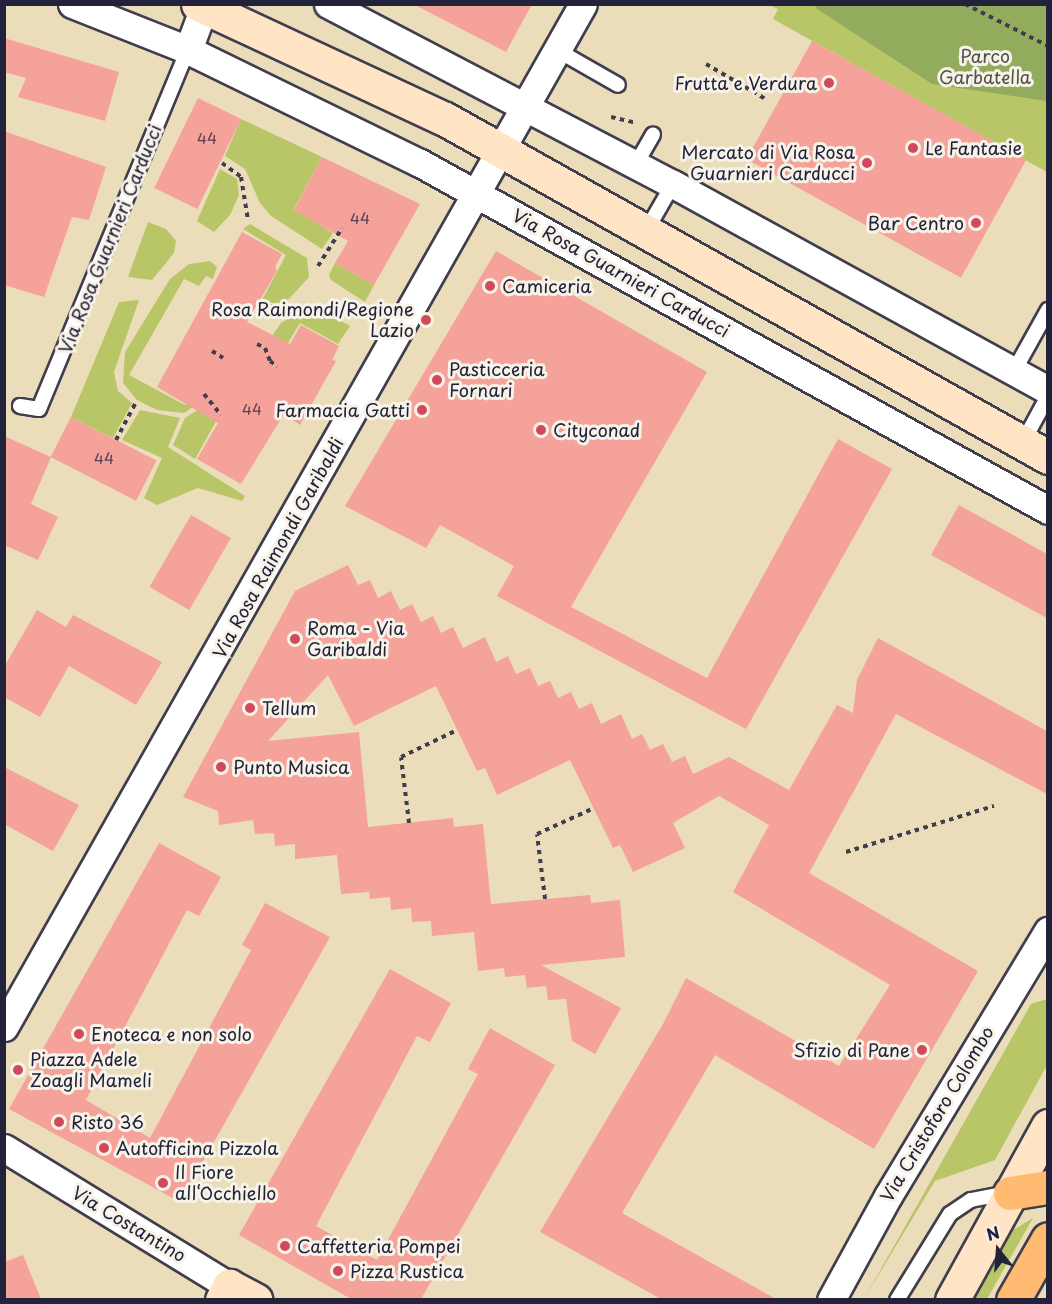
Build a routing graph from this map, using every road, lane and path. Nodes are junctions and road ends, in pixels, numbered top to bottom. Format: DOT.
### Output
graph roads {
  1 [pos="72,4"];
  2 [pos="328,4"];
  3 [pos="583,4"];
  4 [pos="965,4"];
  5 [pos="201,6"];
  6 [pos="238,12"];
  7 [pos="1047,46"];
  8 [pos="188,50"];
  9 [pos="557,50"];
  10 [pos="706,64"];
  11 [pos="618,85"];
  12 [pos="767,100"];
  13 [pos="525,106"];
  14 [pos="652,134"];
  15 [pos="500,149"];
  16 [pos="222,163"];
  17 [pos="636,164"];
  18 [pos="673,184"];
  19 [pos="475,193"];
  20 [pos="248,219"];
  21 [pos="342,228"];
  22 [pos="646,231"];
  23 [pos="318,266"];
  24 [pos="259,303"];
  25 [pos="280,309"];
  26 [pos="1047,310"];
  27 [pos="257,344"];
  28 [pos="212,351"];
  29 [pos="223,358"];
  30 [pos="277,366"];
  31 [pos="1014,371"];
  32 [pos="1047,390"];
  33 [pos="204,394"];
  34 [pos="1047,396"];
  35 [pos="136,402"];
  36 [pos="20,406"];
  37 [pos="221,414"];
  38 [pos="116,440"];
  39 [pos="1035,449"];
  40 [pos="1047,510"];
  41 [pos="457,730"];
  42 [pos="994,806"];
  43 [pos="594,808"];
  44 [pos="409,823"];
  45 [pos="846,852"];
  46 [pos="545,899"];
  47 [pos="1047,931"];
  48 [pos="4,1027"];
  49 [pos="1047,1126"];
  50 [pos="4,1148"];
  51 [pos="1047,1186"];
  52 [pos="1010,1193"];
  53 [pos="1047,1239"];
  54 [pos="235,1295"];
  55 [pos="831,1299"];
  56 [pos="897,1299"];
  57 [pos="952,1299"];
  58 [pos="1013,1299"];
  1 -- 8 [label="street, Via Rosa Guarnieri Carducci"];
  2 -- 13 [label="street"];
  3 -- 9 [label="street, Via Rosa Raimondi Garibaldi"];
  4 -- 7 [label="path"];
  5 -- 6 [label="street, Via Rosa Guarnieri Carducci"];
  5 -- 8 [label="street, Via Rosa Guarnieri Carducci"];
  6 -- 15 [label="street, Via Rosa Guarnieri Carducci"];
  8 -- 19 [label="street, Via Rosa Guarnieri Carducci"];
  8 -- 36 [label="lane, Via Rosa Guarnieri Carducci"];
  9 -- 11 [label="lane"];
  9 -- 13 [label="street, Via Rosa Raimondi Garibaldi"];
  10 -- 12 [label="path"];
  13 -- 15 [label="street, Via Rosa Raimondi Garibaldi"];
  13 -- 17 [label="street"];
  14 -- 17 [label="lane"];
  15 -- 19 [label="street, Via Rosa Raimondi Garibaldi"];
  15 -- 22 [label="street, Via Rosa Guarnieri Carducci"];
  16 -- 20 [label="path"];
  17 -- 18 [label="street"];
  18 -- 22 [label="lane"];
  18 -- 31 [label="street"];
  19 -- 40 [label="street, Via Rosa Guarnieri Carducci"];
  19 -- 48 [label="street, Via Rosa Raimondi Garibaldi"];
  21 -- 23 [label="path"];
  22 -- 39 [label="street, Via Rosa Guarnieri Carducci"];
  24 -- 25 [label="path"];
  26 -- 31 [label="lane"];
  27 -- 30 [label="path"];
  28 -- 29 [label="path"];
  31 -- 32 [label="street"];
  33 -- 37 [label="path"];
  34 -- 39 [label="lane, Via Rosa Guarnieri Carducci"];
  35 -- 38 [label="path"];
  41 -- 44 [label="path"];
  42 -- 45 [label="path"];
  43 -- 46 [label="path"];
  47 -- 55 [label="street, Via Cristoforo Colombo"];
  49 -- 52 [label="street"];
  50 -- 54 [label="street, Via Costantino"];
  51 -- 52 [label="main road"];
  52 -- 56 [label="lane"];
  52 -- 57 [label="street"];
  53 -- 58 [label="main road"];
}
